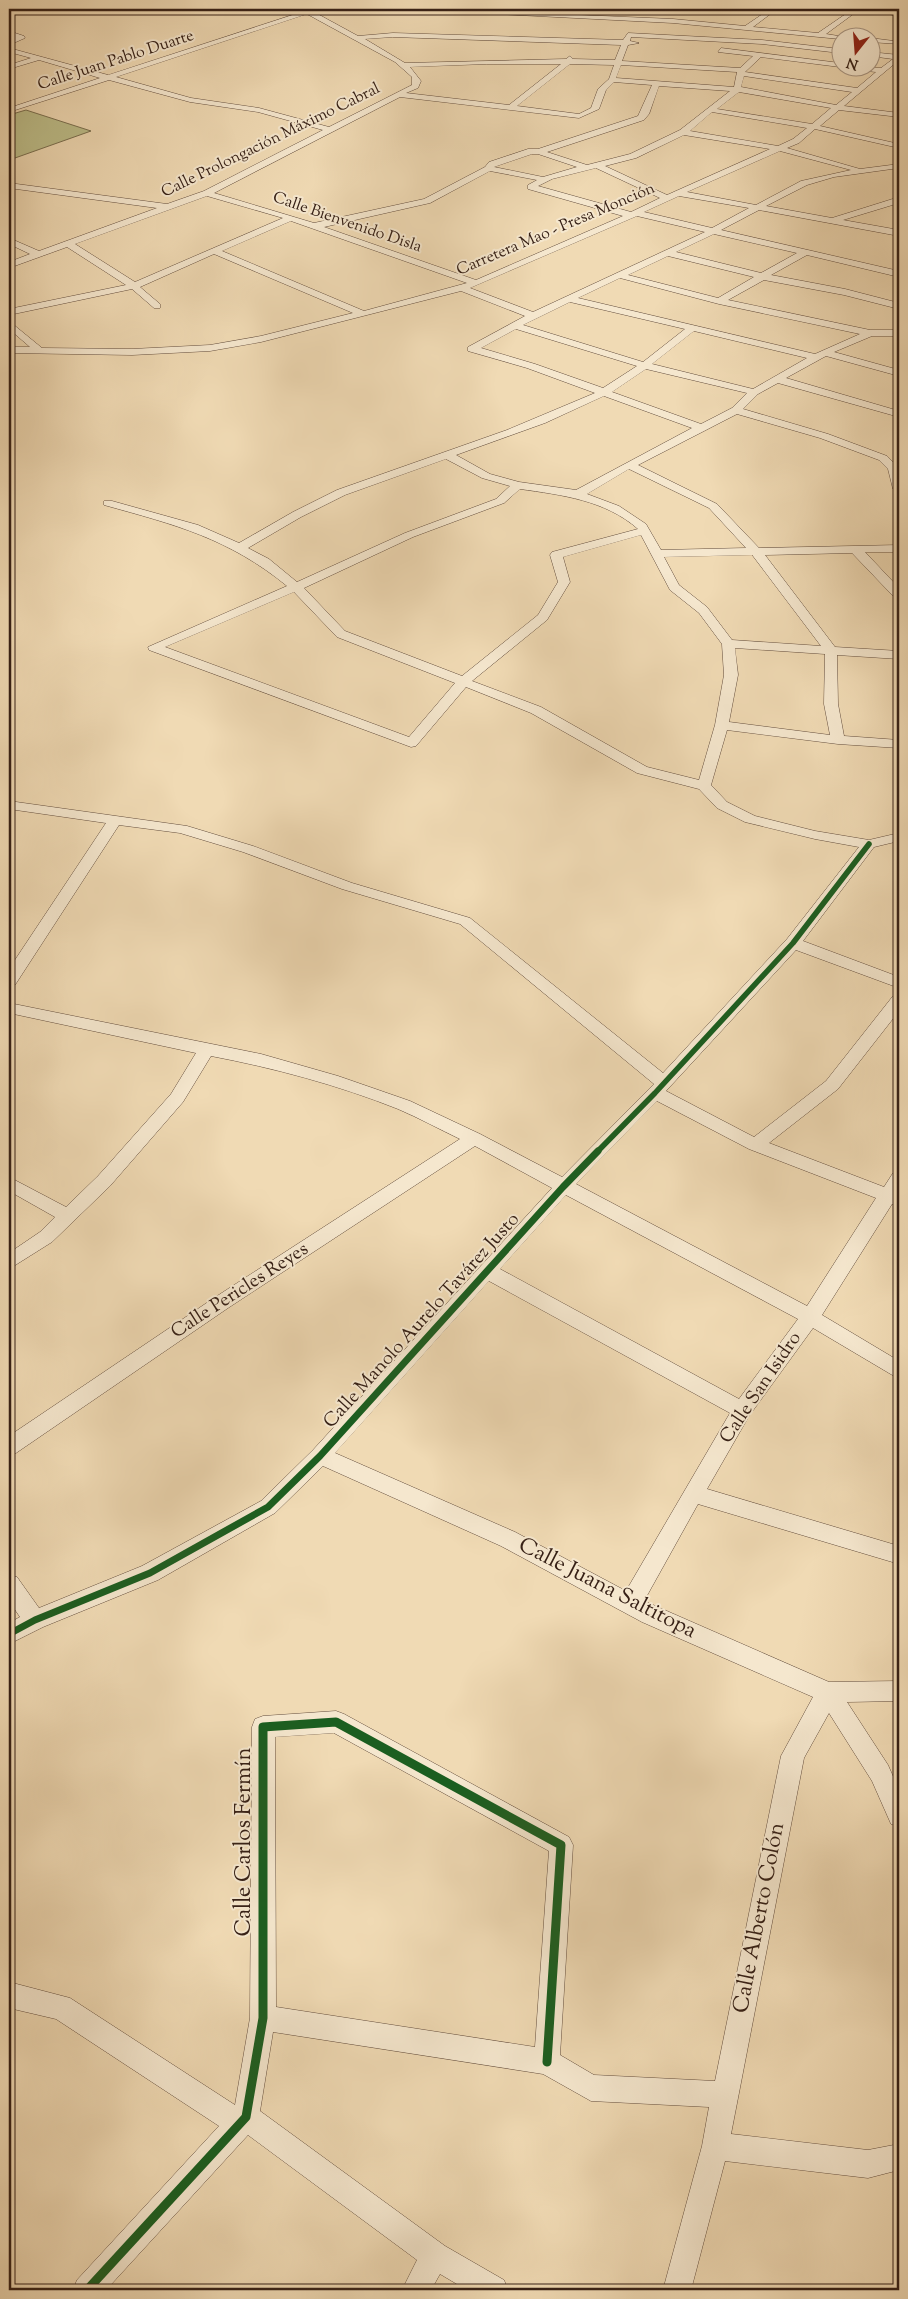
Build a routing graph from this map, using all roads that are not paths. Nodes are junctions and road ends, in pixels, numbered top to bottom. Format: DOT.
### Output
graph roads {
  1 [pos="317,9"];
  2 [pos="439,9"];
  3 [pos="580,9"];
  4 [pos="774,9"];
  5 [pos="857,9"];
  6 [pos="870,9"];
  7 [pos="308,10"];
  8 [pos="685,13"];
  9 [pos="899,14"];
  10 [pos="583,16"];
  11 [pos="674,21"];
  12 [pos="747,28"];
  13 [pos="9,33"];
  14 [pos="820,35"];
  15 [pos="457,36"];
  16 [pos="830,36"];
  17 [pos="353,38"];
  18 [pos="899,40"];
  19 [pos="880,41"];
  20 [pos="576,42"];
  21 [pos="9,43"];
  22 [pos="625,43"];
  23 [pos="452,46"];
  24 [pos="495,49"];
  25 [pos="9,50"];
  26 [pos="830,50"];
  27 [pos="758,55"];
  28 [pos="880,55"];
  29 [pos="899,57"];
  30 [pos="39,58"];
  31 [pos="619,61"];
  32 [pos="568,62"];
  33 [pos="815,62"];
  34 [pos="830,64"];
  35 [pos="402,65"];
  36 [pos="9,68"];
  37 [pos="809,69"];
  38 [pos="741,71"];
  39 [pos="880,71"];
  40 [pos="892,74"];
  41 [pos="803,75"];
  42 [pos="111,77"];
  43 [pos="871,78"];
  44 [pos="612,80"];
  45 [pos="797,82"];
  46 [pos="656,84"];
  47 [pos="737,89"];
  48 [pos="856,90"];
  49 [pos="401,95"];
  50 [pos="512,107"];
  51 [pos="837,107"];
  52 [pos="9,110"];
  53 [pos="712,110"];
  54 [pos="899,115"];
  55 [pos="815,127"];
  56 [pos="330,130"];
  57 [pos="683,132"];
  58 [pos="899,146"];
  59 [pos="783,149"];
  60 [pos="539,152"];
  61 [pos="597,165"];
  62 [pos="899,166"];
  63 [pos="584,167"];
  64 [pos="488,169"];
  65 [pos="864,171"];
  66 [pos="546,180"];
  67 [pos="9,185"];
  68 [pos="207,193"];
  69 [pos="678,193"];
  70 [pos="667,198"];
  71 [pos="899,200"];
  72 [pos="170,208"];
  73 [pos="759,208"];
  74 [pos="634,214"];
  75 [pos="291,218"];
  76 [pos="833,221"];
  77 [pos="314,226"];
  78 [pos="711,232"];
  79 [pos="898,232"];
  80 [pos="9,242"];
  81 [pos="68,244"];
  82 [pos="214,251"];
  83 [pos="665,252"];
  84 [pos="804,253"];
  85 [pos="40,255"];
  86 [pos="9,265"];
  87 [pos="899,274"];
  88 [pos="620,275"];
  89 [pos="760,276"];
  90 [pos="476,284"];
  91 [pos="134,286"];
  92 [pos="461,288"];
  93 [pos="568,299"];
  94 [pos="719,301"];
  95 [pos="156,306"];
  96 [pos="899,306"];
  97 [pos="9,312"];
  98 [pos="361,313"];
  99 [pos="533,315"];
  100 [pos="9,324"];
  101 [pos="514,326"];
  102 [pos="692,328"];
  103 [pos="870,332"];
  104 [pos="898,332"];
  105 [pos="9,350"];
  106 [pos="40,351"];
  107 [pos="820,355"];
  108 [pos="646,366"];
  109 [pos="899,373"];
  110 [pos="777,379"];
  111 [pos="754,392"];
  112 [pos="602,393"];
  113 [pos="736,410"];
  114 [pos="899,414"];
  115 [pos="702,428"];
  116 [pos="446,454"];
  117 [pos="629,465"];
  118 [pos="896,467"];
  119 [pos="518,486"];
  120 [pos="899,489"];
  121 [pos="578,494"];
  122 [pos="108,503"];
  123 [pos="644,531"];
  124 [pos="240,548"];
  125 [pos="899,548"];
  126 [pos="855,549"];
  127 [pos="757,553"];
  128 [pos="658,554"];
  129 [pos="296,587"];
  130 [pos="899,595"];
  131 [pos="728,644"];
  132 [pos="831,651"];
  133 [pos="899,655"];
  134 [pos="464,681"];
  135 [pos="722,725"];
  136 [pos="838,740"];
  137 [pos="899,744"];
  138 [pos="704,786"];
  139 [pos="9,805"];
  140 [pos="116,819"];
  141 [pos="899,837"];
  142 [pos="869,844"];
  143 [pos="793,942"];
  144 [pos="9,980"];
  145 [pos="899,983"];
  146 [pos="899,1000"];
  147 [pos="9,1008"];
  148 [pos="206,1050"];
  149 [pos="659,1088"];
  150 [pos="474,1138"];
  151 [pos="755,1145"];
  152 [pos="899,1178"];
  153 [pos="9,1183"];
  154 [pos="563,1187"];
  155 [pos="894,1198"];
  156 [pos="69,1217"];
  157 [pos="9,1262"];
  158 [pos="487,1271"];
  159 [pos="810,1317"];
  160 [pos="899,1371"];
  161 [pos="742,1410"];
  162 [pos="9,1447"];
  163 [pos="320,1456"];
  164 [pos="693,1494"];
  165 [pos="899,1555"];
  166 [pos="9,1584"];
  167 [pos="630,1604"];
  168 [pos="35,1620"];
  169 [pos="9,1634"];
  170 [pos="899,1691"];
  171 [pos="828,1692"];
  172 [pos="899,1816"];
  173 [pos="9,1994"];
  174 [pos="263,2018"];
  175 [pos="547,2062"];
  176 [pos="724,2095"];
  177 [pos="243,2120"];
  178 [pos="715,2146"];
  179 [pos="899,2157"];
  180 [pos="436,2256"];
  181 [pos="87,2290"];
  182 [pos="416,2290"];
  183 [pos="494,2290"];
  184 [pos="677,2290"];
  1 -- 7 [label="street, Calle Juan Pablo Duarte"];
  2 -- 10 [label="street"];
  3 -- 10 [label="street"];
  4 -- 12 [label="street"];
  5 -- 14 [label="street"];
  6 -- 9 [label="street"];
  7 -- 17 [label="street, Calle Prolongación Máximo Cabral"];
  7 -- 42 [label="street, Calle Juan Pablo Duarte"];
  8 -- 11 [label="street"];
  10 -- 11 [label="street"];
  11 -- 12 [label="street"];
  12 -- 14 [label="street"];
  13 -- 21 [label="street"];
  14 -- 16 [label="street"];
  15 -- 17 [label="street"];
  15 -- 23 [label="street"];
  15 -- 24 [label="street"];
  17 -- 35 [label="street, Calle Prolongación Máximo Cabral"];
  18 -- 19 [label="street"];
  20 -- 22 [label="street"];
  20 -- 24 [label="street"];
  20 -- 32 [label="street"];
  22 -- 26 [label="street"];
  22 -- 27 [label="street"];
  22 -- 31 [label="street"];
  24 -- 32 [label="street"];
  24 -- 35 [label="street"];
  25 -- 30 [label="street"];
  27 -- 33 [label="street"];
  27 -- 38 [label="street"];
  28 -- 29 [label="street"];
  29 -- 39 [label="street, Carretera Mao - Presa Monción"];
  30 -- 36 [label="street"];
  30 -- 42 [label="street"];
  31 -- 32 [label="street"];
  31 -- 38 [label="street"];
  31 -- 44 [label="street"];
  32 -- 50 [label="street"];
  33 -- 34 [label="street"];
  33 -- 37 [label="street"];
  35 -- 49 [label="street, Calle Prolongación Máximo Cabral"];
  38 -- 45 [label="street"];
  38 -- 47 [label="street"];
  39 -- 40 [label="street"];
  41 -- 45 [label="street"];
  42 -- 52 [label="street, Calle Juan Pablo Duarte"];
  42 -- 56 [label="street"];
  43 -- 48 [label="street, Carretera Mao - Presa Monción"];
  44 -- 46 [label="street"];
  44 -- 50 [label="street"];
  45 -- 48 [label="street"];
  46 -- 47 [label="street"];
  46 -- 60 [label="street"];
  47 -- 51 [label="street"];
  47 -- 53 [label="street"];
  48 -- 51 [label="street, Carretera Mao - Presa Monción"];
  49 -- 50 [label="street"];
  49 -- 56 [label="street, Calle Prolongación Máximo Cabral"];
  51 -- 54 [label="street"];
  51 -- 55 [label="street, Carretera Mao - Presa Monción"];
  53 -- 55 [label="street"];
  53 -- 57 [label="street"];
  55 -- 58 [label="street"];
  55 -- 59 [label="street, Carretera Mao - Presa Monción"];
  56 -- 68 [label="street, Calle Prolongación Máximo Cabral"];
  57 -- 59 [label="street"];
  57 -- 61 [label="street"];
  59 -- 65 [label="street"];
  59 -- 69 [label="street, Carretera Mao - Presa Monción"];
  60 -- 63 [label="street"];
  60 -- 64 [label="street"];
  61 -- 63 [label="street"];
  61 -- 70 [label="street"];
  62 -- 65 [label="street"];
  63 -- 66 [label="street"];
  64 -- 66 [label="street"];
  64 -- 77 [label="street"];
  65 -- 73 [label="street"];
  66 -- 74 [label="street"];
  67 -- 72 [label="street"];
  68 -- 72 [label="street, Calle Prolongación Máximo Cabral"];
  68 -- 75 [label="street, Calle Bienvenido Disla"];
  69 -- 70 [label="street, Carretera Mao - Presa Monción"];
  69 -- 73 [label="street"];
  70 -- 74 [label="street, Carretera Mao - Presa Monción"];
  71 -- 76 [label="street"];
  72 -- 81 [label="street, Calle Prolongación Máximo Cabral"];
  73 -- 76 [label="street"];
  73 -- 78 [label="street"];
  74 -- 78 [label="street"];
  74 -- 90 [label="street, Carretera Mao - Presa Monción"];
  75 -- 77 [label="street, Calle Bienvenido Disla"];
  75 -- 82 [label="street"];
  76 -- 79 [label="street"];
  77 -- 90 [label="street, Calle Bienvenido Disla"];
  78 -- 83 [label="street"];
  78 -- 84 [label="street"];
  80 -- 85 [label="street"];
  81 -- 85 [label="street, Calle Prolongación Máximo Cabral"];
  81 -- 91 [label="street"];
  82 -- 91 [label="street"];
  82 -- 98 [label="street"];
  83 -- 88 [label="street"];
  83 -- 89 [label="street"];
  84 -- 87 [label="street"];
  84 -- 89 [label="street"];
  85 -- 86 [label="street, Calle Prolongación Máximo Cabral"];
  88 -- 93 [label="street"];
  88 -- 94 [label="street"];
  89 -- 94 [label="street"];
  89 -- 96 [label="street"];
  90 -- 92 [label="street, Carretera Mao - Presa Monción"];
  91 -- 95 [label="street"];
  91 -- 97 [label="street"];
  92 -- 98 [label="street, Carretera Mao - Presa Monción"];
  92 -- 99 [label="street"];
  93 -- 99 [label="street"];
  93 -- 102 [label="street"];
  94 -- 103 [label="street"];
  98 -- 106 [label="street, Carretera Mao - Presa Monción"];
  99 -- 101 [label="street"];
  100 -- 106 [label="street"];
  101 -- 108 [label="street"];
  101 -- 112 [label="street"];
  102 -- 107 [label="street"];
  102 -- 108 [label="street"];
  103 -- 104 [label="street"];
  103 -- 107 [label="street"];
  105 -- 106 [label="street, Carretera Mao - Presa Monción"];
  107 -- 109 [label="street"];
  107 -- 110 [label="street"];
  108 -- 111 [label="street"];
  108 -- 112 [label="street"];
  110 -- 111 [label="street"];
  110 -- 114 [label="street"];
  111 -- 113 [label="street"];
  112 -- 115 [label="street"];
  112 -- 116 [label="street"];
  113 -- 115 [label="street"];
  113 -- 118 [label="street"];
  115 -- 117 [label="street"];
  116 -- 119 [label="street"];
  116 -- 124 [label="street"];
  117 -- 121 [label="street"];
  117 -- 127 [label="street"];
  118 -- 120 [label="street"];
  119 -- 121 [label="street"];
  119 -- 129 [label="street"];
  121 -- 123 [label="street"];
  122 -- 124 [label="street"];
  123 -- 128 [label="street"];
  123 -- 134 [label="street"];
  124 -- 129 [label="street"];
  125 -- 126 [label="street"];
  126 -- 127 [label="street"];
  126 -- 130 [label="street"];
  127 -- 128 [label="street"];
  127 -- 132 [label="street"];
  128 -- 131 [label="street"];
  129 -- 134 [label="street"];
  129 -- 134 [label="street"];
  131 -- 132 [label="street"];
  131 -- 135 [label="street"];
  132 -- 133 [label="street"];
  132 -- 136 [label="street"];
  134 -- 138 [label="street"];
  135 -- 136 [label="street"];
  135 -- 138 [label="street"];
  136 -- 137 [label="street"];
  138 -- 142 [label="street"];
  139 -- 140 [label="street"];
  140 -- 144 [label="street"];
  140 -- 149 [label="street"];
  141 -- 142 [label="street"];
  142 -- 143 [label="street, Calle Manolo Aurelo Tavárez Justo"];
  143 -- 145 [label="street"];
  143 -- 149 [label="street, Calle Manolo Aurelo Tavárez Justo"];
  146 -- 151 [label="street"];
  147 -- 148 [label="street"];
  148 -- 150 [label="street"];
  148 -- 156 [label="street"];
  149 -- 151 [label="street"];
  149 -- 154 [label="street, Calle Manolo Aurelo Tavárez Justo"];
  150 -- 154 [label="street"];
  150 -- 162 [label="street, Calle Pericles Reyes"];
  151 -- 155 [label="street"];
  152 -- 155 [label="street, Calle San Isidro"];
  153 -- 156 [label="street"];
  154 -- 158 [label="street, Calle Manolo Aurelo Tavárez Justo"];
  154 -- 159 [label="street"];
  155 -- 159 [label="street, Calle San Isidro"];
  156 -- 157 [label="street"];
  158 -- 161 [label="street"];
  158 -- 163 [label="street, Calle Manolo Aurelo Tavárez Justo"];
  159 -- 160 [label="street"];
  159 -- 161 [label="street, Calle San Isidro"];
  161 -- 164 [label="street, Calle San Isidro"];
  163 -- 167 [label="street, Calle Juana Saltitopa"];
  163 -- 168 [label="street, Calle Manolo Aurelo Tavárez Justo"];
  164 -- 165 [label="street"];
  164 -- 167 [label="street, Calle San Isidro"];
  166 -- 168 [label="street"];
  167 -- 171 [label="street, Calle Juana Saltitopa"];
  168 -- 169 [label="street, Calle Manolo Aurelo Tavárez Justo"];
  170 -- 171 [label="street, Calle Juana Saltitopa"];
  171 -- 172 [label="street"];
  171 -- 176 [label="street, Calle Alberto Colón"];
  173 -- 177 [label="street"];
  174 -- 175 [label="street"];
  174 -- 175 [label="street, Calle Carlos Fermín"];
  174 -- 177 [label="street, Calle Carlos Fermín"];
  175 -- 176 [label="street"];
  176 -- 178 [label="street, Calle Alberto Colón"];
  177 -- 180 [label="street"];
  177 -- 181 [label="street"];
  178 -- 179 [label="street"];
  178 -- 184 [label="street, Calle Alberto Colón"];
  180 -- 182 [label="street"];
  180 -- 183 [label="street"];
}
